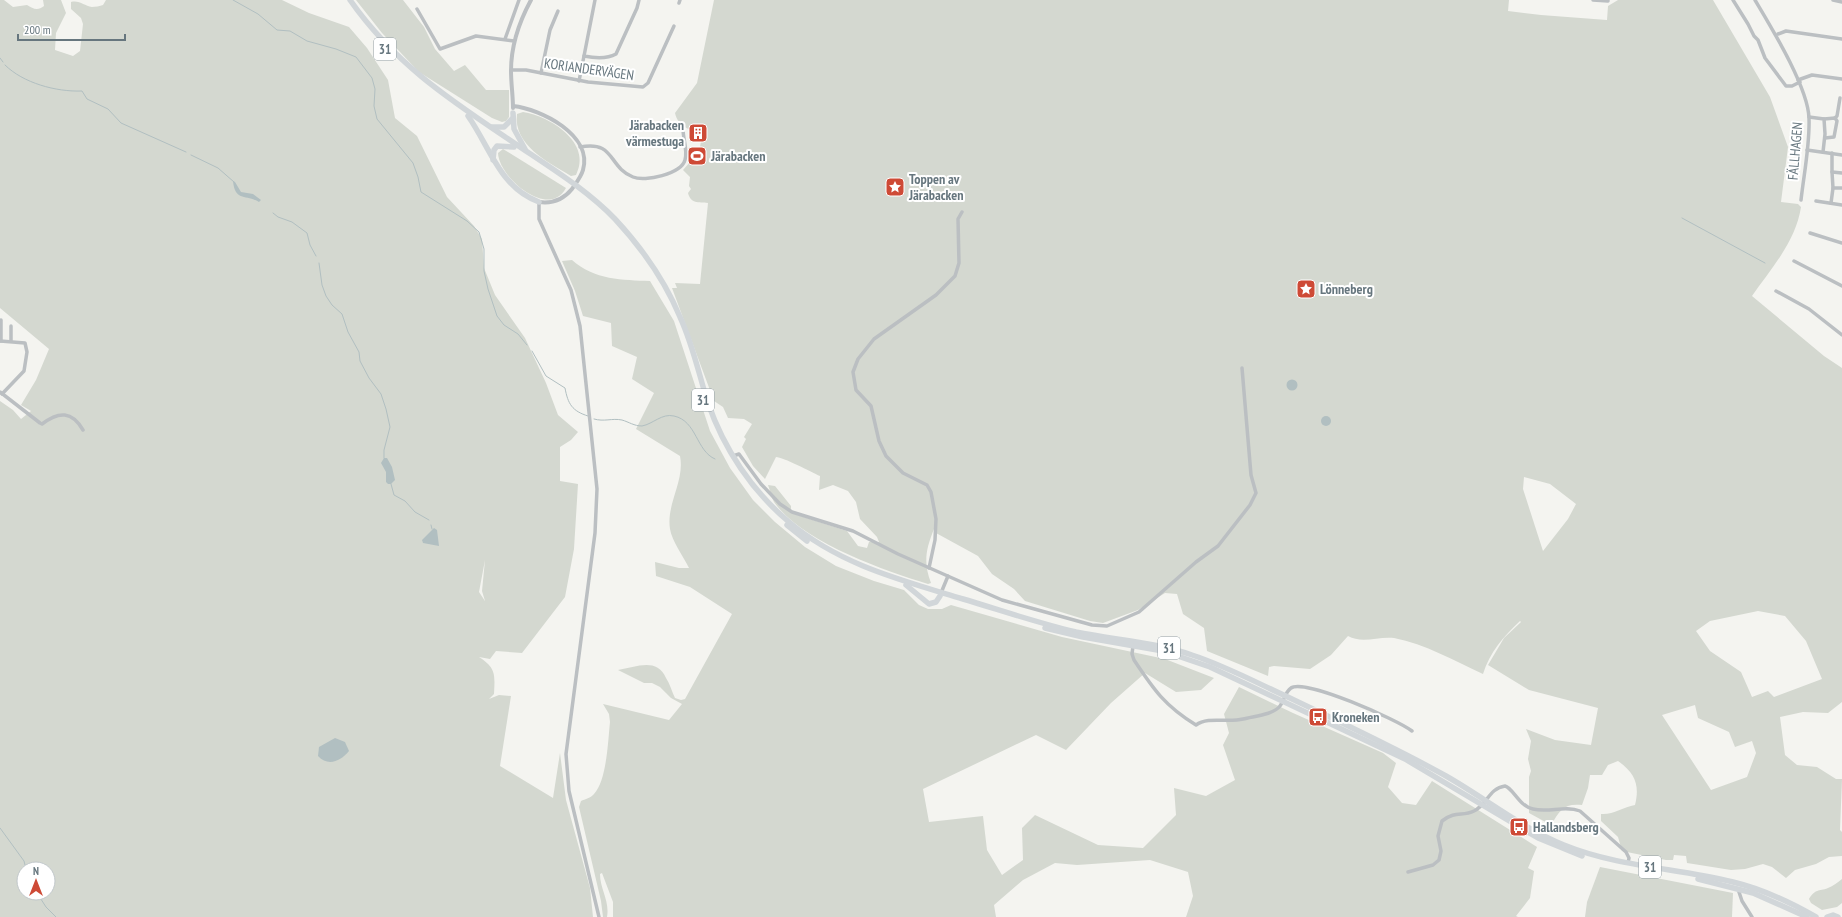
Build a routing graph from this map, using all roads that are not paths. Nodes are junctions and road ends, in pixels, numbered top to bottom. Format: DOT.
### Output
graph roads {
  1 [pos="346,0"];
  2 [pos="350,0"];
  3 [pos="519,0"];
  4 [pos="531,0"];
  5 [pos="595,0"];
  6 [pos="639,0"];
  7 [pos="1593,0"];
  8 [pos="1733,0"];
  9 [pos="1755,0"];
  10 [pos="1833,0"];
  11 [pos="1608,1"];
  12 [pos="1842,2"];
  13 [pos="418,9"];
  14 [pos="558,11"];
  15 [pos="674,26"];
  16 [pos="1778,34"];
  17 [pos="505,39"];
  18 [pos="1842,39"];
  19 [pos="514,41"];
  20 [pos="584,56"];
  21 [pos="511,70"];
  22 [pos="541,73"];
  23 [pos="1842,79"];
  24 [pos="579,81"];
  25 [pos="1799,81"];
  26 [pos="1840,98"];
  27 [pos="513,106"];
  28 [pos="468,116"];
  29 [pos="512,116"];
  30 [pos="1809,117"];
  31 [pos="1824,119"];
  32 [pos="1836,120"];
  33 [pos="1842,122"];
  34 [pos="490,126"];
  35 [pos="683,129"];
  36 [pos="1825,138"];
  37 [pos="514,147"];
  38 [pos="580,147"];
  39 [pos="1807,150"];
  40 [pos="526,151"];
  41 [pos="1823,152"];
  42 [pos="1832,154"];
  43 [pos="1842,155"];
  44 [pos="494,160"];
  45 [pos="1832,172"];
  46 [pos="1842,173"];
  47 [pos="564,179"];
  48 [pos="1833,188"];
  49 [pos="1842,188"];
  50 [pos="582,192"];
  51 [pos="1801,200"];
  52 [pos="1816,201"];
  53 [pos="539,202"];
  54 [pos="1831,203"];
  55 [pos="1842,205"];
  56 [pos="962,212"];
  57 [pos="1810,233"];
  58 [pos="1842,243"];
  59 [pos="1794,261"];
  60 [pos="1842,286"];
  61 [pos="1776,291"];
  62 [pos="1,320"];
  63 [pos="11,326"];
  64 [pos="1842,336"];
  65 [pos="0,341"];
  66 [pos="11,341"];
  67 [pos="1242,368"];
  68 [pos="1,393"];
  69 [pos="83,430"];
  70 [pos="733,456"];
  71 [pos="930,568"];
  72 [pos="948,576"];
  73 [pos="906,585"];
  74 [pos="941,594"];
  75 [pos="1133,646"];
  76 [pos="1284,698"];
  77 [pos="1412,731"];
  78 [pos="1485,802"];
  79 [pos="1628,863"];
  80 [pos="1408,872"];
  81 [pos="1738,888"];
  82 [pos="599,917"];
  83 [pos="1752,917"];
  84 [pos="1807,917"];
  85 [pos="1816,917"];
  86 [pos="1828,917"];
  87 [pos="1838,917"];
  1 -- 28 [label="highway, 31"];
  2 -- 34 [label="highway, 31"];
  3 -- 17 [label="street"];
  4 -- 19 [label="street"];
  5 -- 20 [label="street"];
  6 -- 20 [label="street"];
  7 -- 11 [label="street"];
  8 -- 25 [label="street"];
  9 -- 25 [label="street, FÄLLHAGEN"];
  10 -- 12 [label="street"];
  13 -- 17 [label="street"];
  14 -- 22 [label="street"];
  15 -- 24 [label="street, KORIANDERVÄGEN"];
  16 -- 18 [label="street"];
  17 -- 19 [label="street"];
  19 -- 21 [label="street"];
  20 -- 24 [label="street"];
  21 -- 22 [label="street, KORIANDERVÄGEN"];
  21 -- 27 [label="street"];
  22 -- 24 [label="street, KORIANDERVÄGEN"];
  23 -- 25 [label="street"];
  25 -- 30 [label="street, FÄLLHAGEN"];
  26 -- 32 [label="street"];
  27 -- 29 [label="street"];
  27 -- 38 [label="street"];
  28 -- 37 [label="highway, 31"];
  28 -- 44 [label="highway"];
  29 -- 34 [label="highway"];
  29 -- 40 [label="highway"];
  30 -- 31 [label="street"];
  30 -- 39 [label="street, FÄLLHAGEN"];
  31 -- 32 [label="street"];
  31 -- 36 [label="street"];
  32 -- 33 [label="street"];
  32 -- 36 [label="street"];
  34 -- 40 [label="highway, 31"];
  35 -- 38 [label="street"];
  36 -- 41 [label="street"];
  37 -- 44 [label="highway"];
  37 -- 47 [label="highway, 31"];
  38 -- 53 [label="street"];
  39 -- 41 [label="street"];
  39 -- 51 [label="street, FÄLLHAGEN"];
  40 -- 47 [label="highway, 31"];
  41 -- 42 [label="street"];
  42 -- 43 [label="street"];
  42 -- 45 [label="street"];
  44 -- 53 [label="highway"];
  45 -- 46 [label="street"];
  45 -- 48 [label="street"];
  47 -- 50 [label="highway, 31"];
  48 -- 49 [label="street"];
  48 -- 54 [label="street"];
  50 -- 70 [label="highway, 31"];
  50 -- 73 [label="highway, 31"];
  52 -- 54 [label="street"];
  53 -- 82 [label="street"];
  54 -- 55 [label="street"];
  56 -- 71 [label="street"];
  57 -- 58 [label="street"];
  59 -- 60 [label="street"];
  61 -- 64 [label="street"];
  62 -- 65 [label="street"];
  63 -- 66 [label="street"];
  65 -- 66 [label="street"];
  66 -- 68 [label="street"];
  67 -- 72 [label="street"];
  68 -- 69 [label="street"];
  70 -- 71 [label="street"];
  70 -- 74 [label="highway, 31"];
  71 -- 72 [label="street"];
  72 -- 74 [label="street"];
  73 -- 74 [label="highway, 31"];
  73 -- 74 [label="highway"];
  74 -- 75 [label="highway, 31"];
  74 -- 76 [label="highway, 31"];
  75 -- 76 [label="highway, 31"];
  75 -- 76 [label="street"];
  76 -- 77 [label="street"];
  76 -- 78 [label="highway, 31"];
  78 -- 79 [label="highway, 31"];
  78 -- 79 [label="street"];
  78 -- 80 [label="street"];
  78 -- 81 [label="highway, 31"];
  79 -- 85 [label="highway, 31"];
  81 -- 83 [label="street"];
  81 -- 84 [label="highway, 31"];
  86 -- 87 [label="highway"];
}
